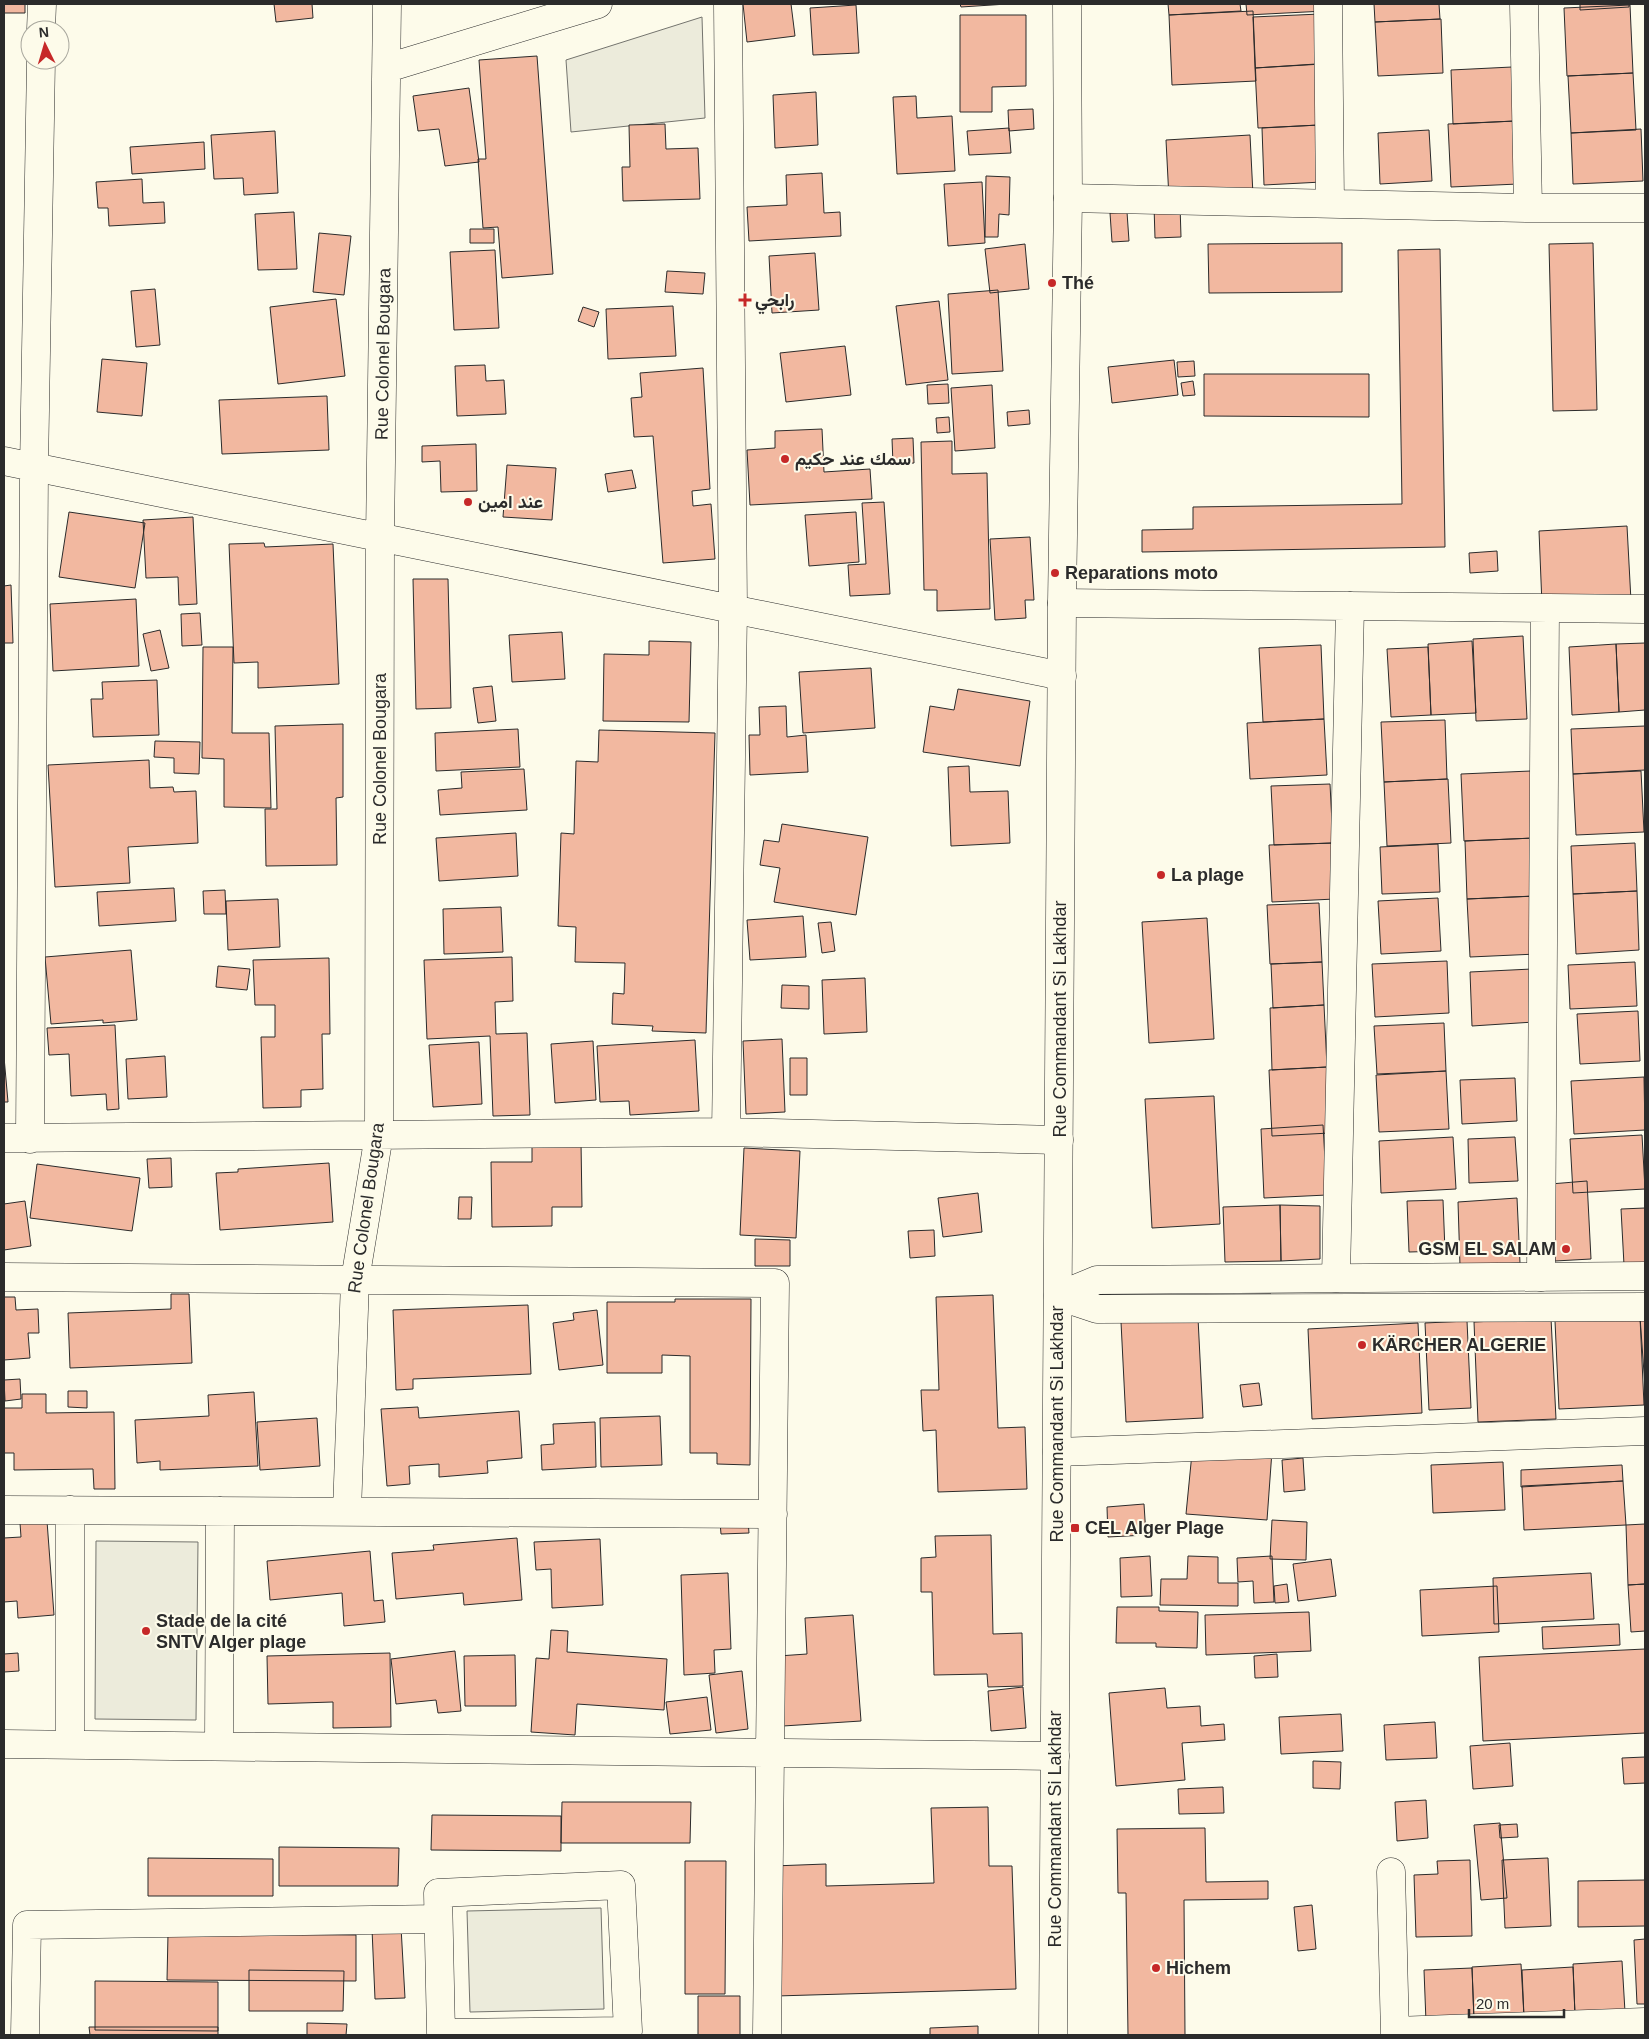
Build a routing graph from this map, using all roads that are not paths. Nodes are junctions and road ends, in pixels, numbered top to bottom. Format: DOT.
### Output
graph roads {
  1 [pos="42,4"];
  2 [pos="387,4"];
  3 [pos="598,4"];
  4 [pos="728,4"];
  5 [pos="1068,4"];
  6 [pos="1328,4"];
  7 [pos="1524,4"];
  8 [pos="41,20"];
  9 [pos="387,68"];
  10 [pos="41,70"];
  11 [pos="1068,198"];
  12 [pos="1330,202"];
  13 [pos="1528,208"];
  14 [pos="1645,208"];
  15 [pos="4,461"];
  16 [pos="34,469"];
  17 [pos="380,538"];
  18 [pos="1062,603"];
  19 [pos="1350,606"];
  20 [pos="733,608"];
  21 [pos="1545,608"];
  22 [pos="1645,609"];
  23 [pos="1062,676"];
  24 [pos="726,1132"];
  25 [pos="379,1135"];
  26 [pos="17,1138"];
  27 [pos="1059,1140"];
  28 [pos="1645,1276"];
  29 [pos="1541,1277"];
  30 [pos="4,1278"];
  31 [pos="1336,1278"];
  32 [pos="355,1280"];
  33 [pos="1058,1296"];
  34 [pos="1645,1308"];
  35 [pos="1645,1431"];
  36 [pos="1057,1452"];
  37 [pos="4,1510"];
  38 [pos="70,1510"];
  39 [pos="220,1511"];
  40 [pos="347,1512"];
  41 [pos="773,1514"];
  42 [pos="4,1744"];
  43 [pos="70,1744"];
  44 [pos="219,1746"];
  45 [pos="770,1753"];
  46 [pos="1055,1756"];
  47 [pos="1391,1872"];
  48 [pos="438,1919"];
  49 [pos="1645,2022"];
  50 [pos="1395,2033"];
  51 [pos="25,2035"];
  52 [pos="767,2035"];
  53 [pos="1053,2035"];
  1 -- 8 [label="street"];
  2 -- 9 [label="street, Rue Colonel Bougara"];
  3 -- 9 [label="street"];
  4 -- 20 [label="street"];
  5 -- 11 [label="street, Rue Commandant Si Lakhdar"];
  6 -- 12 [label="street"];
  7 -- 13 [label="street"];
  9 -- 17 [label="street, Rue Colonel Bougara"];
  10 -- 16 [label="street"];
  11 -- 12 [label="street"];
  11 -- 18 [label="street, Rue Commandant Si Lakhdar"];
  12 -- 13 [label="street"];
  13 -- 14 [label="street"];
  15 -- 16 [label="street"];
  16 -- 17 [label="street"];
  16 -- 26 [label="street"];
  17 -- 20 [label="street"];
  17 -- 25 [label="street, Rue Colonel Bougara"];
  18 -- 19 [label="street"];
  18 -- 23 [label="street, Rue Commandant Si Lakhdar"];
  19 -- 21 [label="street"];
  19 -- 31 [label="street"];
  20 -- 23 [label="street"];
  20 -- 24 [label="street"];
  21 -- 22 [label="street"];
  21 -- 29 [label="street"];
  23 -- 27 [label="street, Rue Commandant Si Lakhdar"];
  24 -- 25 [label="street"];
  24 -- 27 [label="street"];
  25 -- 26 [label="street"];
  25 -- 32 [label="street, Rue Colonel Bougara"];
  27 -- 33 [label="street, Rue Commandant Si Lakhdar"];
  28 -- 29 [label="street"];
  29 -- 31 [label="street"];
  30 -- 32 [label="street"];
  31 -- 33 [label="street"];
  32 -- 40 [label="street, Rue Colonel Bougara"];
  32 -- 41 [label="street"];
  33 -- 34 [label="street"];
  33 -- 36 [label="street, Rue Commandant Si Lakhdar"];
  35 -- 36 [label="street"];
  36 -- 46 [label="street, Rue Commandant Si Lakhdar"];
  37 -- 38 [label="street"];
  38 -- 39 [label="street"];
  38 -- 43 [label="street"];
  39 -- 40 [label="street"];
  39 -- 44 [label="street"];
  40 -- 41 [label="street"];
  41 -- 45 [label="street"];
  42 -- 43 [label="street"];
  43 -- 44 [label="street"];
  44 -- 45 [label="street"];
  45 -- 46 [label="street"];
  45 -- 52 [label="street"];
  46 -- 53 [label="street, Rue Commandant Si Lakhdar"];
  47 -- 50 [label="street"];
  48 -- 48 [label="street"];
  48 -- 51 [label="street"];
  49 -- 50 [label="street"];
}
